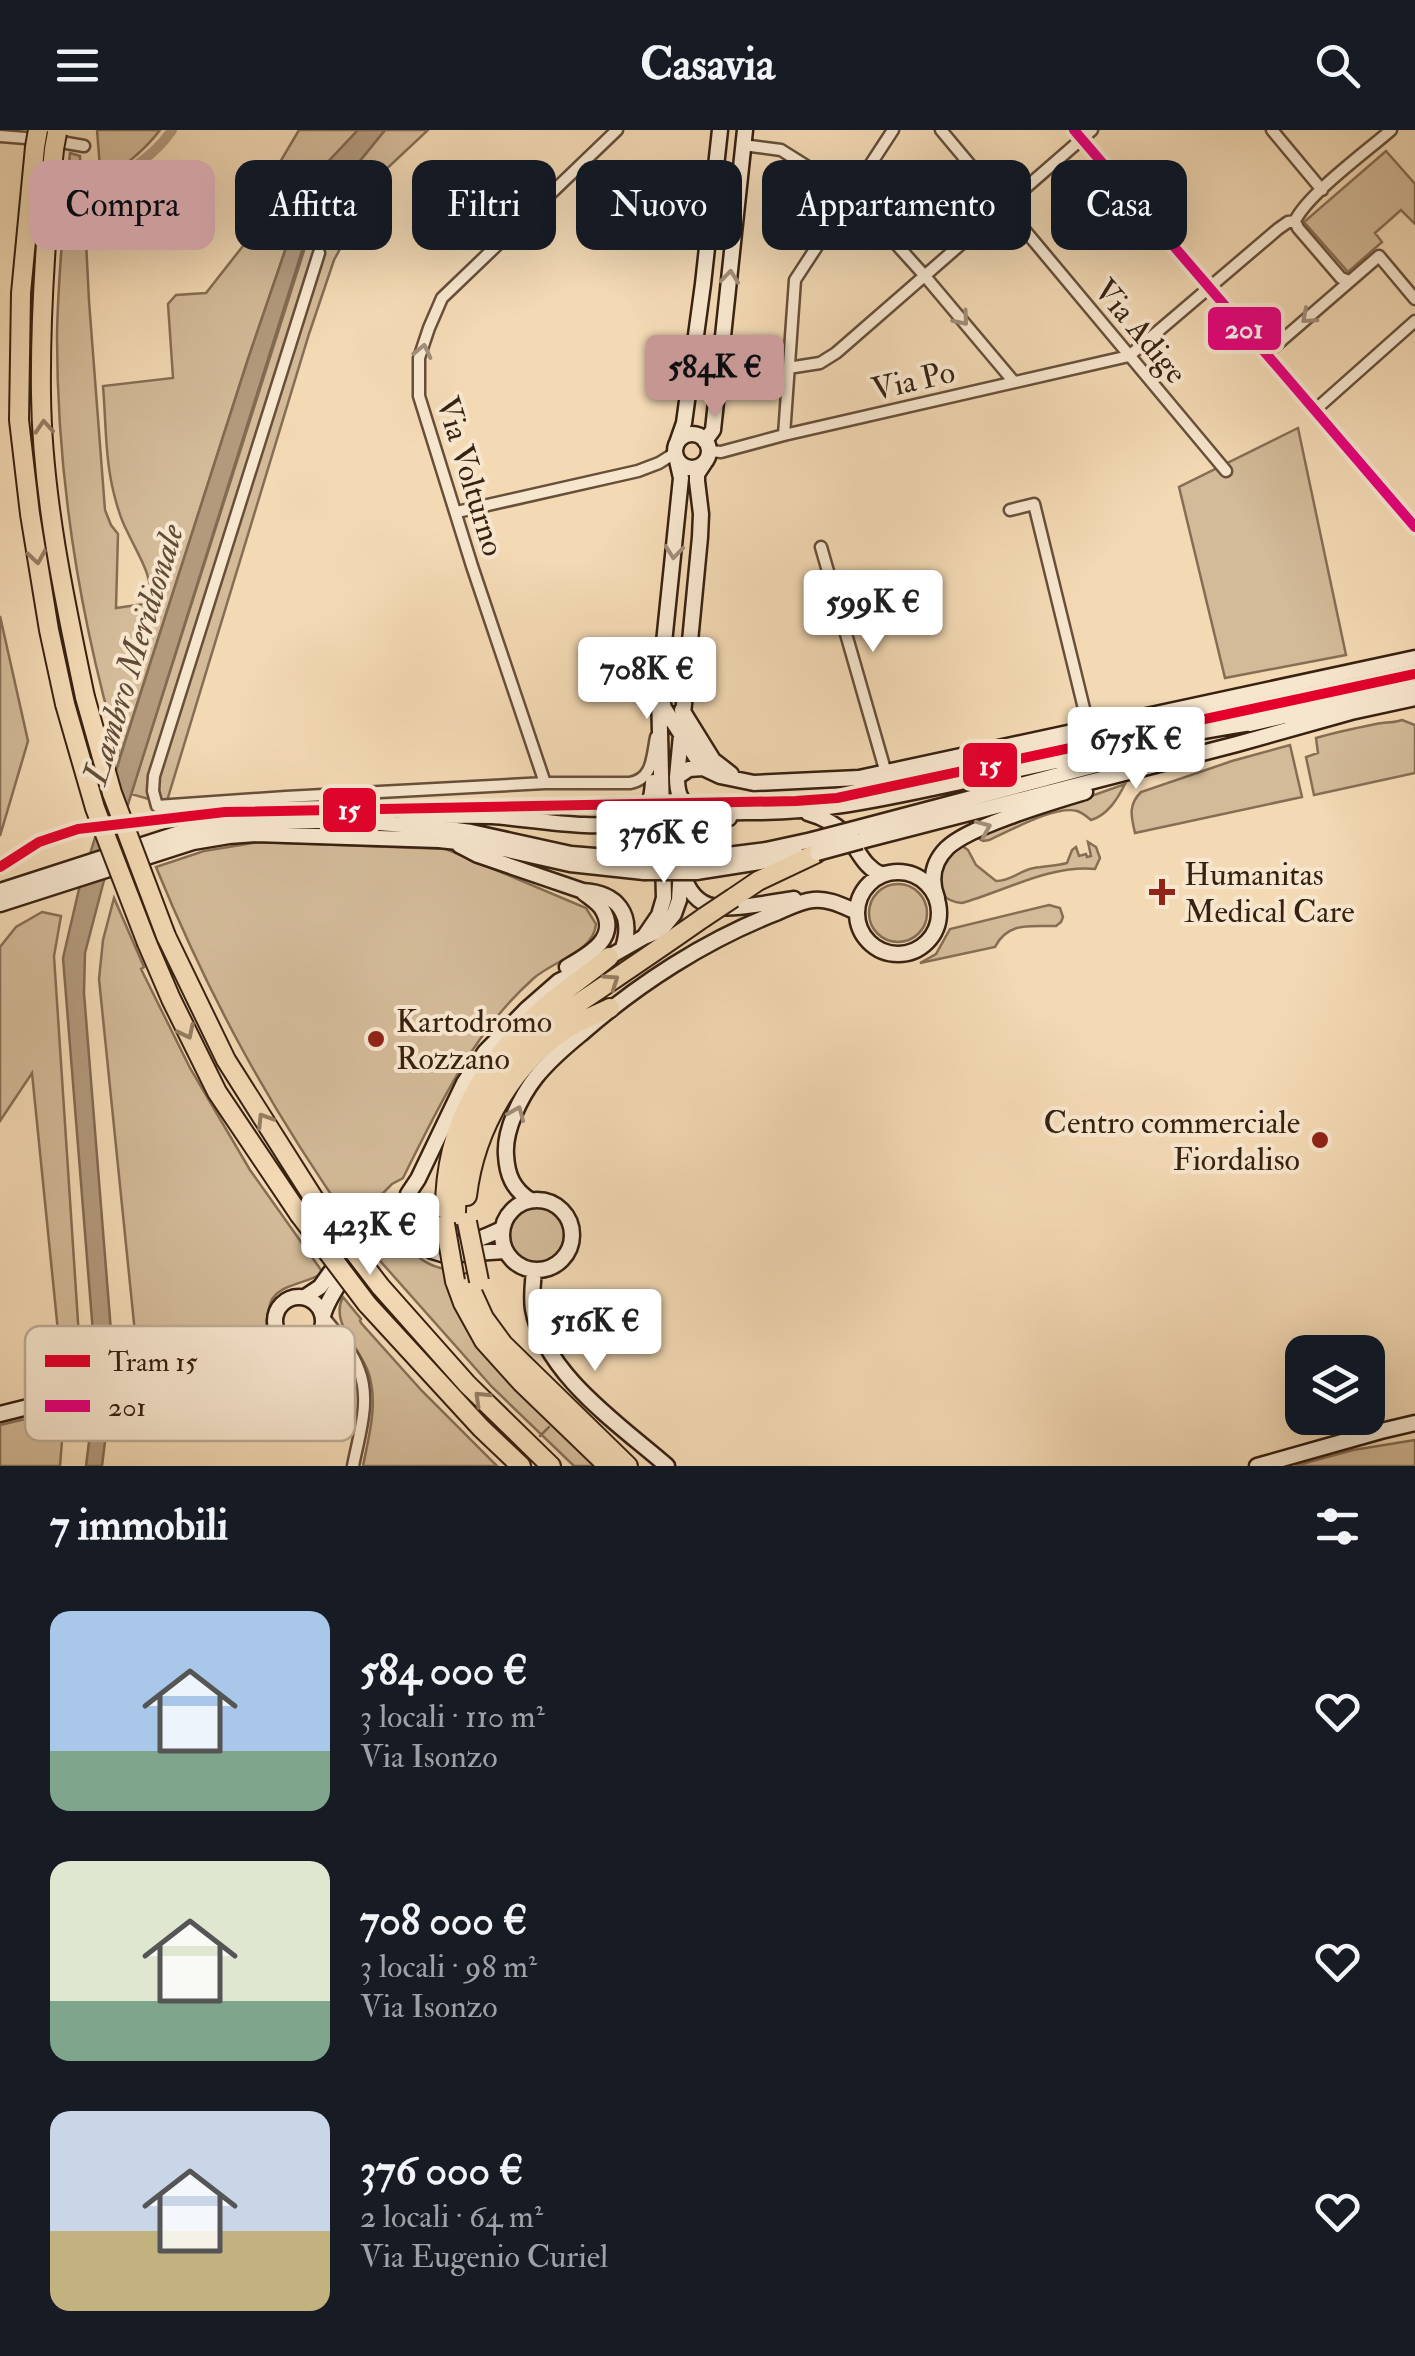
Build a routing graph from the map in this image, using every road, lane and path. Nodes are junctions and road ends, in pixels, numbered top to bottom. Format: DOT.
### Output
graph roads {
  1 [pos="617,130"];
  2 [pos="720,130"];
  3 [pos="893,130"];
  4 [pos="941,130"];
  5 [pos="1092,130"];
  6 [pos="1272,130"];
  7 [pos="1391,130"];
  8 [pos="1078,134"];
  9 [pos="0,136"];
  10 [pos="46,136"];
  11 [pos="744,138"];
  12 [pos="84,146"];
  13 [pos="797,160"];
  14 [pos="873,160"];
  15 [pos="966,160"];
  16 [pos="1031,180"];
  17 [pos="1322,190"];
  18 [pos="1295,221"];
  19 [pos="1031,239"];
  20 [pos="815,250"];
  21 [pos="901,250"];
  22 [pos="953,250"];
  23 [pos="319,253"];
  24 [pos="924,275"];
  25 [pos="1349,281"];
  26 [pos="1210,286"];
  27 [pos="1415,299"];
  28 [pos="1415,321"];
  29 [pos="1267,353"];
  30 [pos="1129,356"];
  31 [pos="788,368"];
  32 [pos="1014,382"];
  33 [pos="1315,410"];
  34 [pos="784,435"];
  35 [pos="676,450"];
  36 [pos="706,451"];
  37 [pos="1226,471"];
  38 [pos="1010,510"];
  39 [pos="456,512"];
  40 [pos="1415,527"];
  41 [pos="821,547"];
  42 [pos="1415,658"];
  43 [pos="1415,686"];
  44 [pos="659,690"];
  45 [pos="1415,698"];
  46 [pos="682,710"];
  47 [pos="660,716"];
  48 [pos="1257,722"];
  49 [pos="1089,729"];
  50 [pos="680,732"];
  51 [pos="703,768"];
  52 [pos="1153,772"];
  53 [pos="886,773"];
  54 [pos="677,776"];
  55 [pos="740,781"];
  56 [pos="546,783"];
  57 [pos="662,803"];
  58 [pos="797,810"];
  59 [pos="764,812"];
  60 [pos="351,820"];
  61 [pos="857,835"];
  62 [pos="454,842"];
  63 [pos="157,846"];
  64 [pos="814,846"];
  65 [pos="689,863"];
  66 [pos="643,866"];
  67 [pos="882,875"];
  68 [pos="48,882"];
  69 [pos="0,891"];
  70 [pos="583,891"];
  71 [pos="937,898"];
  72 [pos="808,900"];
  73 [pos="0,904"];
  74 [pos="857,912"];
  75 [pos="644,937"];
  76 [pos="616,952"];
  77 [pos="610,1008"];
  78 [pos="495,1042"];
  79 [pos="408,1194"];
  80 [pos="530,1200"];
  81 [pos="392,1205"];
  82 [pos="422,1214"];
  83 [pos="456,1224"];
  84 [pos="406,1226"];
  85 [pos="502,1229"];
  86 [pos="506,1251"];
  87 [pos="534,1270"];
  88 [pos="467,1282"];
  89 [pos="305,1297"];
  90 [pos="323,1316"];
  91 [pos="276,1326"];
  92 [pos="322,1326"];
  93 [pos="330,1326"];
  94 [pos="355,1361"];
  95 [pos="25,1408"];
  96 [pos="0,1414"];
  97 [pos="1415,1423"];
  98 [pos="353,1466"];
  99 [pos="521,1466"];
  100 [pos="551,1466"];
  101 [pos="608,1466"];
  102 [pos="628,1466"];
  103 [pos="667,1466"];
  104 [pos="1256,1466"];
  39 -- 1 [label="street, Via Volturno, one-way"];
  2 -- 35 [label="main road"];
  3 -- 14 [label="street"];
  4 -- 15 [label="street, Via Adige"];
  5 -- 8 [label="street"];
  6 -- 17 [label="street"];
  7 -- 17 [label="street"];
  8 -- 16 [label="street"];
  8 -- 26 [label="street"];
  9 -- 12 [label="street"];
  10 -- 99 [label="highway, one-way, bridge"];
  100 -- 10 [label="highway, one-way, bridge"];
  11 -- 13 [label="street"];
  36 -- 11 [label="main road, one-way"];
  17 -- 18 [label="street"];
  18 -- 25 [label="street"];
  18 -- 26 [label="street"];
  19 -- 30 [label="street, Via Adige"];
  20 -- 31 [label="street"];
  21 -- 24 [label="street"];
  22 -- 24 [label="street"];
  23 -- 56 [label="street"];
  24 -- 31 [label="street"];
  24 -- 32 [label="street, one-way"];
  25 -- 27 [label="street"];
  25 -- 29 [label="street, one-way"];
  26 -- 29 [label="street"];
  26 -- 30 [label="street"];
  28 -- 33 [label="street"];
  29 -- 33 [label="street"];
  30 -- 32 [label="street, Via Po"];
  30 -- 37 [label="street, Via Adige"];
  31 -- 34 [label="street"];
  32 -- 34 [label="street, Via Po"];
  33 -- 40 [label="street"];
  34 -- 36 [label="street, Via Po"];
  35 -- 36 [label="main road"];
  35 -- 36 [label="main road"];
  35 -- 39 [label="street"];
  35 -- 44 [label="main road, one-way"];
  36 -- 46 [label="main road"];
  38 -- 49 [label="street"];
  39 -- 56 [label="street, Via Volturno"];
  41 -- 53 [label="street"];
  42 -- 49 [label="main road"];
  43 -- 48 [label="main road"];
  44 -- 47 [label="main road"];
  44 -- 50 [label="main road"];
  45 -- 61 [label="main road"];
  46 -- 50 [label="main road"];
  46 -- 55 [label="main road"];
  47 -- 56 [label="street"];
  47 -- 57 [label="main road"];
  47 -- 60 [label="main road"];
  48 -- 58 [label="main road"];
  48 -- 61 [label="main road"];
  49 -- 53 [label="main road"];
  50 -- 51 [label="main road"];
  50 -- 54 [label="main road"];
  51 -- 54 [label="main road"];
  51 -- 55 [label="main road"];
  71 -- 52 [label="main road, one-way"];
  53 -- 55 [label="main road"];
  54 -- 59 [label="main road"];
  57 -- 65 [label="main road"];
  57 -- 75 [label="main road"];
  58 -- 59 [label="main road"];
  58 -- 67 [label="main road"];
  59 -- 65 [label="main road"];
  60 -- 63 [label="main road"];
  60 -- 66 [label="main road"];
  61 -- 64 [label="main road, bridge"];
  62 -- 63 [label="main road"];
  62 -- 66 [label="main road"];
  62 -- 70 [label="main road"];
  63 -- 68 [label="main road, bridge"];
  64 -- 65 [label="main road"];
  83 -- 64 [label="highway, one-way, bridge"];
  65 -- 66 [label="main road, bridge"];
  65 -- 72 [label="main road"];
  65 -- 75 [label="main road"];
  67 -- 71 [label="main road"];
  67 -- 74 [label="main road"];
  68 -- 69 [label="main road"];
  68 -- 73 [label="main road"];
  70 -- 76 [label="main road"];
  70 -- 78 [label="main road"];
  71 -- 74 [label="main road"];
  72 -- 74 [label="main road"];
  72 -- 77 [label="main road"];
  75 -- 76 [label="main road"];
  76 -- 78 [label="main road"];
  76 -- 83 [label="highway"];
  80 -- 77 [label="main road, one-way"];
  77 -- 83 [label="highway"];
  78 -- 79 [label="main road"];
  79 -- 81 [label="main road"];
  79 -- 82 [label="main road"];
  80 -- 85 [label="main road"];
  80 -- 87 [label="main road"];
  81 -- 84 [label="main road"];
  81 -- 89 [label="main road"];
  82 -- 84 [label="main road"];
  82 -- 85 [label="main road"];
  83 -- 88 [label="highway, bridge"];
  84 -- 86 [label="main road"];
  84 -- 90 [label="main road"];
  85 -- 86 [label="main road"];
  86 -- 87 [label="main road"];
  87 -- 103 [label="main road"];
  88 -- 101 [label="highway"];
  88 -- 102 [label="highway"];
  89 -- 90 [label="main road"];
  89 -- 91 [label="main road"];
  90 -- 92 [label="main road"];
  90 -- 93 [label="street"];
  94 -- 98 [label="street"];
  95 -- 96 [label="main road"];
  97 -- 104 [label="main road"];
}
